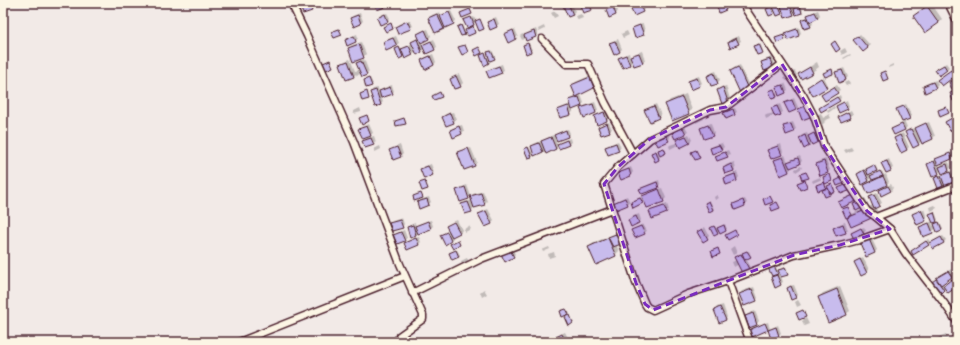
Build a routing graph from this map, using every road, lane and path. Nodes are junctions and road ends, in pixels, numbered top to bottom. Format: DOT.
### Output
graph roads {
  1 [pos="291,3"];
  2 [pos="742,3"];
  3 [pos="948,3"];
  4 [pos="957,21"];
  5 [pos="542,39"];
  6 [pos="782,64"];
  7 [pos="633,154"];
  8 [pos="957,185"];
  9 [pos="612,209"];
  10 [pos="876,217"];
  11 [pos="890,229"];
  12 [pos="405,276"];
  13 [pos="728,281"];
  14 [pos="412,293"];
  15 [pos="957,322"];
  16 [pos="240,342"];
  17 [pos="399,342"];
  18 [pos="750,342"];
  1 -- 12 [label="street"];
  2 -- 6 [label="street"];
  3 -- 4 [label="street"];
  5 -- 7 [label="street"];
  6 -- 7 [label="street"];
  6 -- 10 [label="street"];
  7 -- 9 [label="street"];
  8 -- 10 [label="street"];
  9 -- 13 [label="street"];
  9 -- 14 [label="street"];
  10 -- 11 [label="street"];
  11 -- 13 [label="street"];
  11 -- 15 [label="street"];
  12 -- 14 [label="street"];
  12 -- 16 [label="street"];
  13 -- 18 [label="street"];
  14 -- 17 [label="street"];
}
